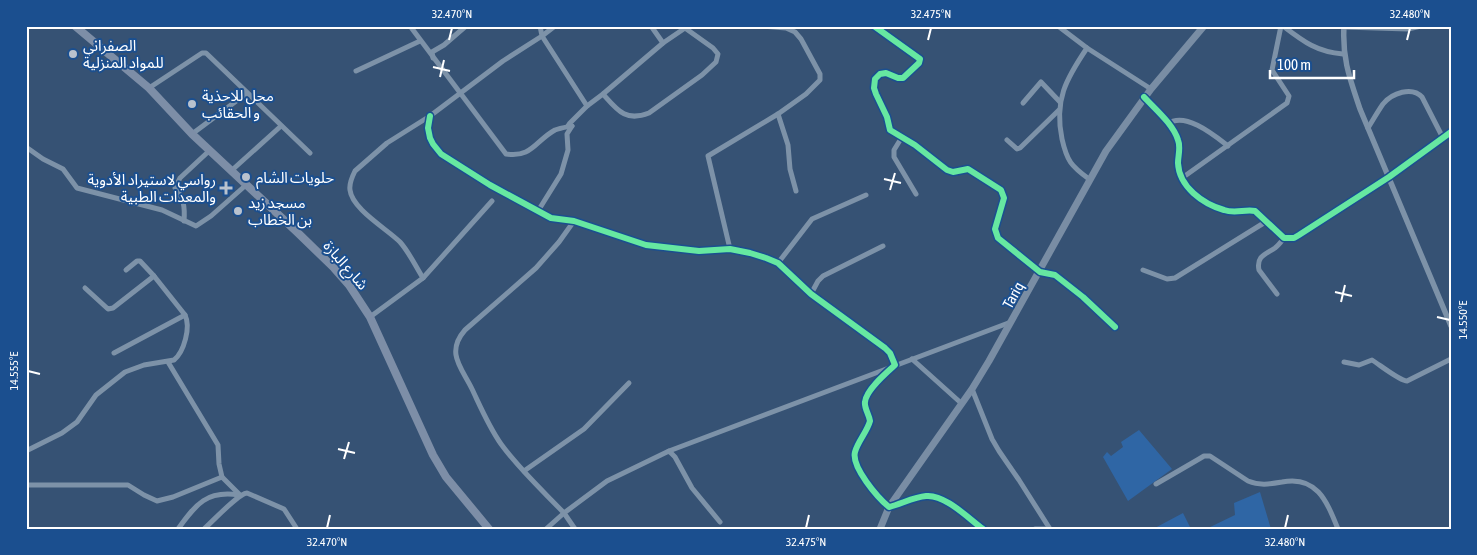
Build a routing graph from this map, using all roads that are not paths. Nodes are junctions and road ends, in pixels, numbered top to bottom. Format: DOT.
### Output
graph roads {
  1 [pos="76,26"];
  2 [pos="410,26"];
  3 [pos="466,26"];
  4 [pos="540,26"];
  5 [pos="555,26"];
  6 [pos="650,26"];
  7 [pos="762,26"];
  8 [pos="874,26"];
  9 [pos="1058,26"];
  10 [pos="1204,26"];
  11 [pos="1282,26"];
  12 [pos="1421,26"];
  13 [pos="687,27"];
  14 [pos="1343,27"];
  15 [pos="542,36"];
  16 [pos="420,40"];
  17 [pos="663,43"];
  18 [pos="1087,48"];
  19 [pos="1344,54"];
  20 [pos="433,58"];
  21 [pos="356,71"];
  22 [pos="149,88"];
  23 [pos="1151,89"];
  24 [pos="247,93"];
  25 [pos="461,93"];
  26 [pos="604,94"];
  27 [pos="1144,97"];
  28 [pos="1060,102"];
  29 [pos="1023,103"];
  30 [pos="587,106"];
  31 [pos="1059,110"];
  32 [pos="778,114"];
  33 [pos="430,116"];
  34 [pos="1168,124"];
  35 [pos="281,126"];
  36 [pos="572,126"];
  37 [pos="1368,128"];
  38 [pos="1451,132"];
  39 [pos="192,134"];
  40 [pos="902,137"];
  41 [pos="1443,138"];
  42 [pos="1007,140"];
  43 [pos="1228,146"];
  44 [pos="26,147"];
  45 [pos="209,151"];
  46 [pos="310,153"];
  47 [pos="231,171"];
  48 [pos="1389,177"];
  49 [pos="1182,178"];
  50 [pos="1089,180"];
  51 [pos="246,185"];
  52 [pos="796,191"];
  53 [pos="916,194"];
  54 [pos="866,195"];
  55 [pos="492,201"];
  56 [pos="538,212"];
  57 [pos="184,221"];
  58 [pos="574,221"];
  59 [pos="1267,221"];
  60 [pos="1284,238"];
  61 [pos="883,246"];
  62 [pos="730,249"];
  63 [pos="778,264"];
  64 [pos="126,270"];
  65 [pos="1143,270"];
  66 [pos="1040,272"];
  67 [pos="154,276"];
  68 [pos="423,278"];
  69 [pos="85,288"];
  70 [pos="811,294"];
  71 [pos="1278,294"];
  72 [pos="185,315"];
  73 [pos="370,317"];
  74 [pos="1012,322"];
  75 [pos="1451,326"];
  76 [pos="1115,327"];
  77 [pos="114,353"];
  78 [pos="912,359"];
  79 [pos="1451,359"];
  80 [pos="168,362"];
  81 [pos="1344,362"];
  82 [pos="895,365"];
  83 [pos="629,383"];
  84 [pos="972,389"];
  85 [pos="961,403"];
  86 [pos="26,451"];
  87 [pos="669,451"];
  88 [pos="524,471"];
  89 [pos="222,477"];
  90 [pos="1156,484"];
  91 [pos="26,485"];
  92 [pos="240,495"];
  93 [pos="889,507"];
  94 [pos="564,513"];
  95 [pos="720,522"];
  96 [pos="178,529"];
  97 [pos="204,529"];
  98 [pos="297,529"];
  99 [pos="489,529"];
  100 [pos="546,529"];
  101 [pos="575,529"];
  102 [pos="880,529"];
  103 [pos="984,529"];
  104 [pos="1036,529"];
  105 [pos="1045,529"];
  106 [pos="1050,529"];
  107 [pos="1338,529"];
  1 -- 22 [label="main road, شارع البازة"];
  2 -- 16 [label="street"];
  3 -- 20 [label="street"];
  4 -- 15 [label="street"];
  5 -- 15 [label="street"];
  6 -- 17 [label="street"];
  7 -- 32 [label="street"];
  8 -- 40 [label="street"];
  9 -- 18 [label="street"];
  10 -- 23 [label="main road, Tariq"];
  11 -- 19 [label="street"];
  11 -- 43 [label="street"];
  12 -- 14 [label="street"];
  13 -- 17 [label="street"];
  13 -- 26 [label="street"];
  14 -- 19 [label="street"];
  15 -- 25 [label="street"];
  15 -- 30 [label="street"];
  16 -- 20 [label="street"];
  16 -- 21 [label="street"];
  17 -- 26 [label="street"];
  18 -- 23 [label="street"];
  18 -- 28 [label="street"];
  19 -- 37 [label="street"];
  20 -- 25 [label="street"];
  22 -- 24 [label="street"];
  22 -- 39 [label="main road, شارع البازة"];
  23 -- 27 [label="main road, Tariq"];
  24 -- 35 [label="street"];
  24 -- 39 [label="street"];
  25 -- 33 [label="street"];
  25 -- 36 [label="street"];
  26 -- 30 [label="street"];
  27 -- 34 [label="street"];
  27 -- 50 [label="main road, Tariq"];
  28 -- 29 [label="street"];
  28 -- 31 [label="street"];
  30 -- 36 [label="street"];
  31 -- 42 [label="street"];
  31 -- 50 [label="street"];
  32 -- 52 [label="street"];
  32 -- 62 [label="street"];
  33 -- 56 [label="street"];
  33 -- 68 [label="street"];
  34 -- 43 [label="street"];
  34 -- 49 [label="street"];
  35 -- 46 [label="street"];
  35 -- 47 [label="street"];
  36 -- 56 [label="street"];
  37 -- 41 [label="street"];
  37 -- 48 [label="street"];
  38 -- 41 [label="street"];
  39 -- 45 [label="main road, شارع البازة"];
  40 -- 53 [label="street"];
  40 -- 66 [label="street"];
  41 -- 48 [label="street"];
  43 -- 49 [label="street"];
  44 -- 57 [label="street"];
  45 -- 47 [label="main road, شارع البازة"];
  45 -- 57 [label="street"];
  47 -- 51 [label="main road, شارع البازة"];
  48 -- 60 [label="street"];
  48 -- 75 [label="street"];
  49 -- 59 [label="street"];
  50 -- 66 [label="main road, Tariq"];
  51 -- 57 [label="street"];
  51 -- 73 [label="main road, شارع البازة"];
  54 -- 63 [label="street"];
  55 -- 68 [label="street"];
  56 -- 58 [label="street"];
  58 -- 62 [label="street"];
  58 -- 88 [label="street"];
  59 -- 60 [label="street"];
  59 -- 65 [label="street"];
  60 -- 71 [label="street"];
  61 -- 70 [label="street"];
  62 -- 63 [label="street"];
  63 -- 70 [label="street"];
  64 -- 67 [label="street"];
  66 -- 74 [label="main road, Tariq"];
  66 -- 76 [label="street"];
  67 -- 69 [label="street"];
  67 -- 72 [label="street"];
  68 -- 73 [label="street"];
  70 -- 82 [label="street"];
  72 -- 77 [label="street"];
  72 -- 80 [label="street"];
  73 -- 99 [label="main road, شارع البازة"];
  74 -- 78 [label="street"];
  74 -- 84 [label="main road, Tariq"];
  78 -- 82 [label="street"];
  78 -- 85 [label="street"];
  79 -- 81 [label="street"];
  80 -- 86 [label="street"];
  80 -- 89 [label="street"];
  82 -- 87 [label="street"];
  82 -- 93 [label="street"];
  83 -- 88 [label="street"];
  84 -- 85 [label="main road, Tariq"];
  84 -- 106 [label="street"];
  85 -- 93 [label="main road, Tariq"];
  87 -- 94 [label="street"];
  87 -- 95 [label="street"];
  88 -- 94 [label="street"];
  89 -- 91 [label="street"];
  89 -- 92 [label="street"];
  90 -- 107 [label="street"];
  92 -- 96 [label="street"];
  92 -- 97 [label="street"];
  92 -- 98 [label="street"];
  93 -- 102 [label="main road, Tariq"];
  93 -- 103 [label="street"];
  94 -- 100 [label="street"];
  94 -- 101 [label="street"];
  104 -- 105 [label="street"];
}
